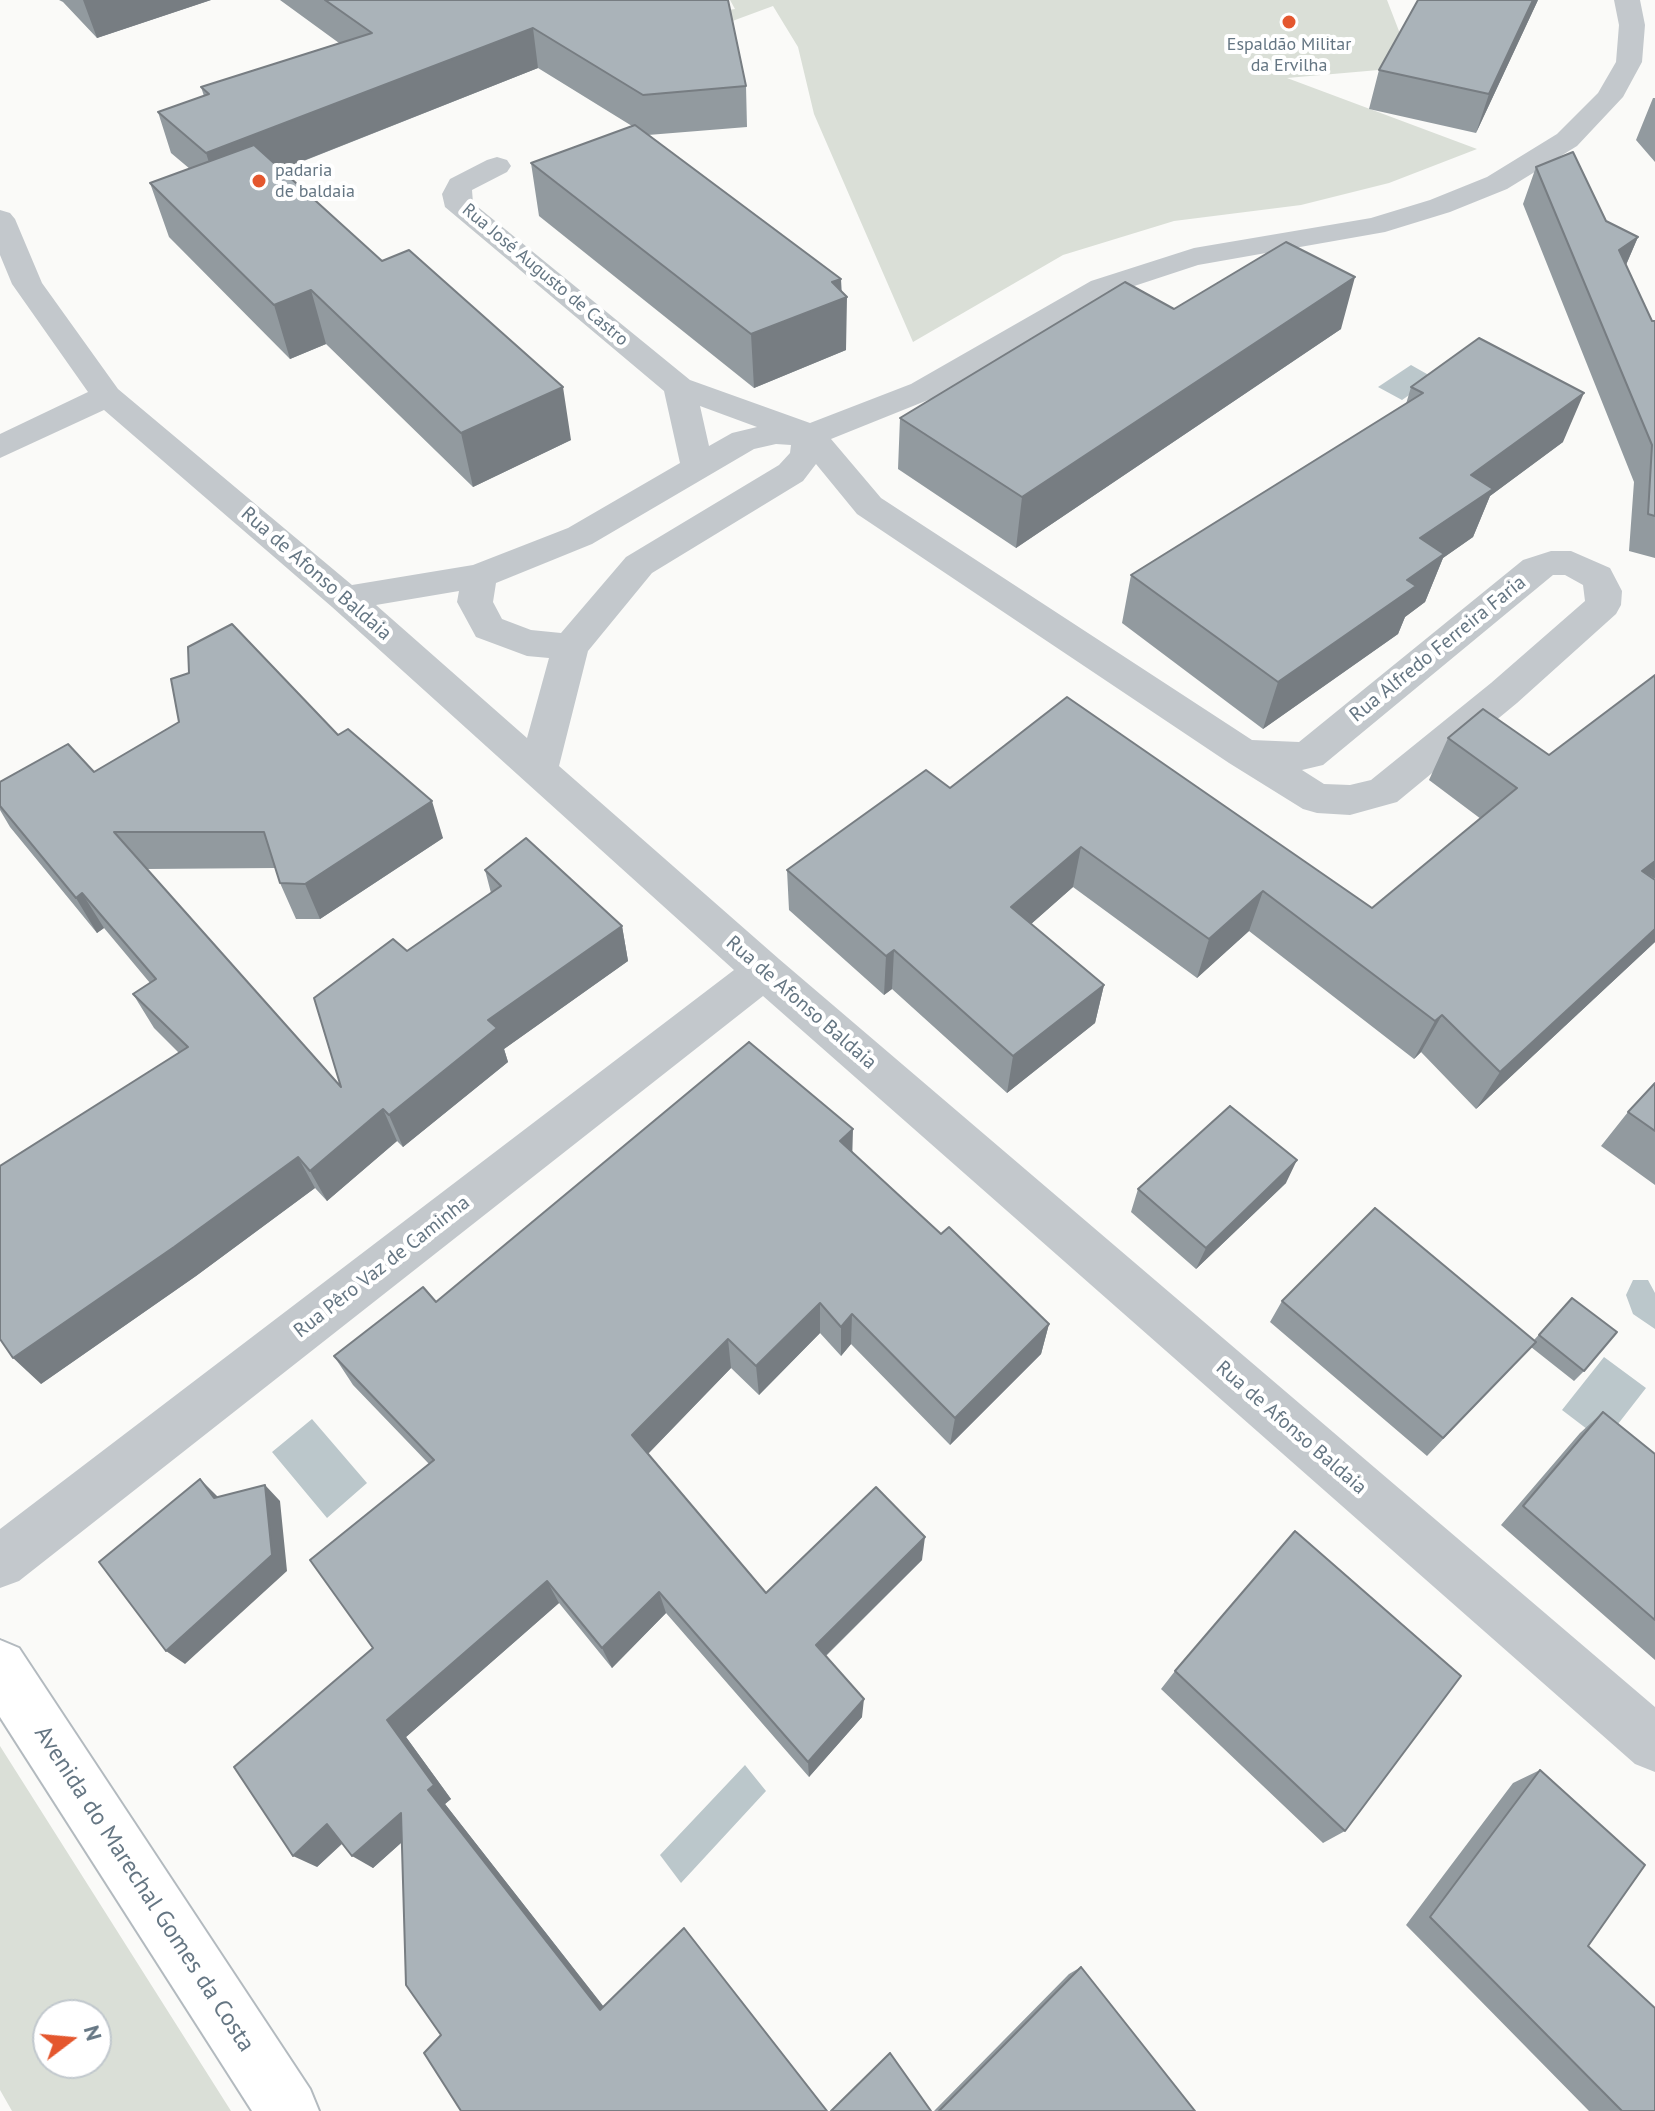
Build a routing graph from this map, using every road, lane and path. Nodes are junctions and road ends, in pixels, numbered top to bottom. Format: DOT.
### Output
graph roads {
  1 [pos="1627,0"];
  2 [pos="1642,65"];
  3 [pos="497,166"];
  4 [pos="0,219"];
  5 [pos="679,387"];
  6 [pos="107,396"];
  7 [pos="810,435"];
  8 [pos="0,447"];
  9 [pos="697,466"];
  10 [pos="479,576"];
  11 [pos="345,598"];
  12 [pos="570,647"];
  13 [pos="1243,753"];
  14 [pos="539,768"];
  15 [pos="764,971"];
  16 [pos="0,1562"];
  17 [pos="0,1667"];
  18 [pos="1655,1744"];
  19 [pos="288,2111"];
  1 -- 2 [label="street"];
  2 -- 7 [label="street"];
  3 -- 5 [label="street, Rua José Augusto de Castro"];
  4 -- 6 [label="street, Rua de Afonso Baldaia"];
  5 -- 7 [label="street, Rua José Augusto de Castro"];
  5 -- 9 [label="street"];
  6 -- 8 [label="street"];
  6 -- 11 [label="street, Rua de Afonso Baldaia"];
  7 -- 9 [label="street"];
  7 -- 12 [label="street"];
  7 -- 13 [label="street, Rua Alfredo Ferreira Faria"];
  9 -- 10 [label="street"];
  10 -- 11 [label="street"];
  10 -- 12 [label="street"];
  11 -- 14 [label="street, Rua de Afonso Baldaia"];
  12 -- 14 [label="street"];
  13 -- 13 [label="street, Rua Alfredo Ferreira Faria"];
  14 -- 15 [label="street, Rua de Afonso Baldaia"];
  15 -- 16 [label="street, Rua Pêro Vaz de Caminha"];
  15 -- 18 [label="street, Rua de Afonso Baldaia"];
  17 -- 19 [label="main road, Avenida do Marechal Gomes da Costa"];
}
